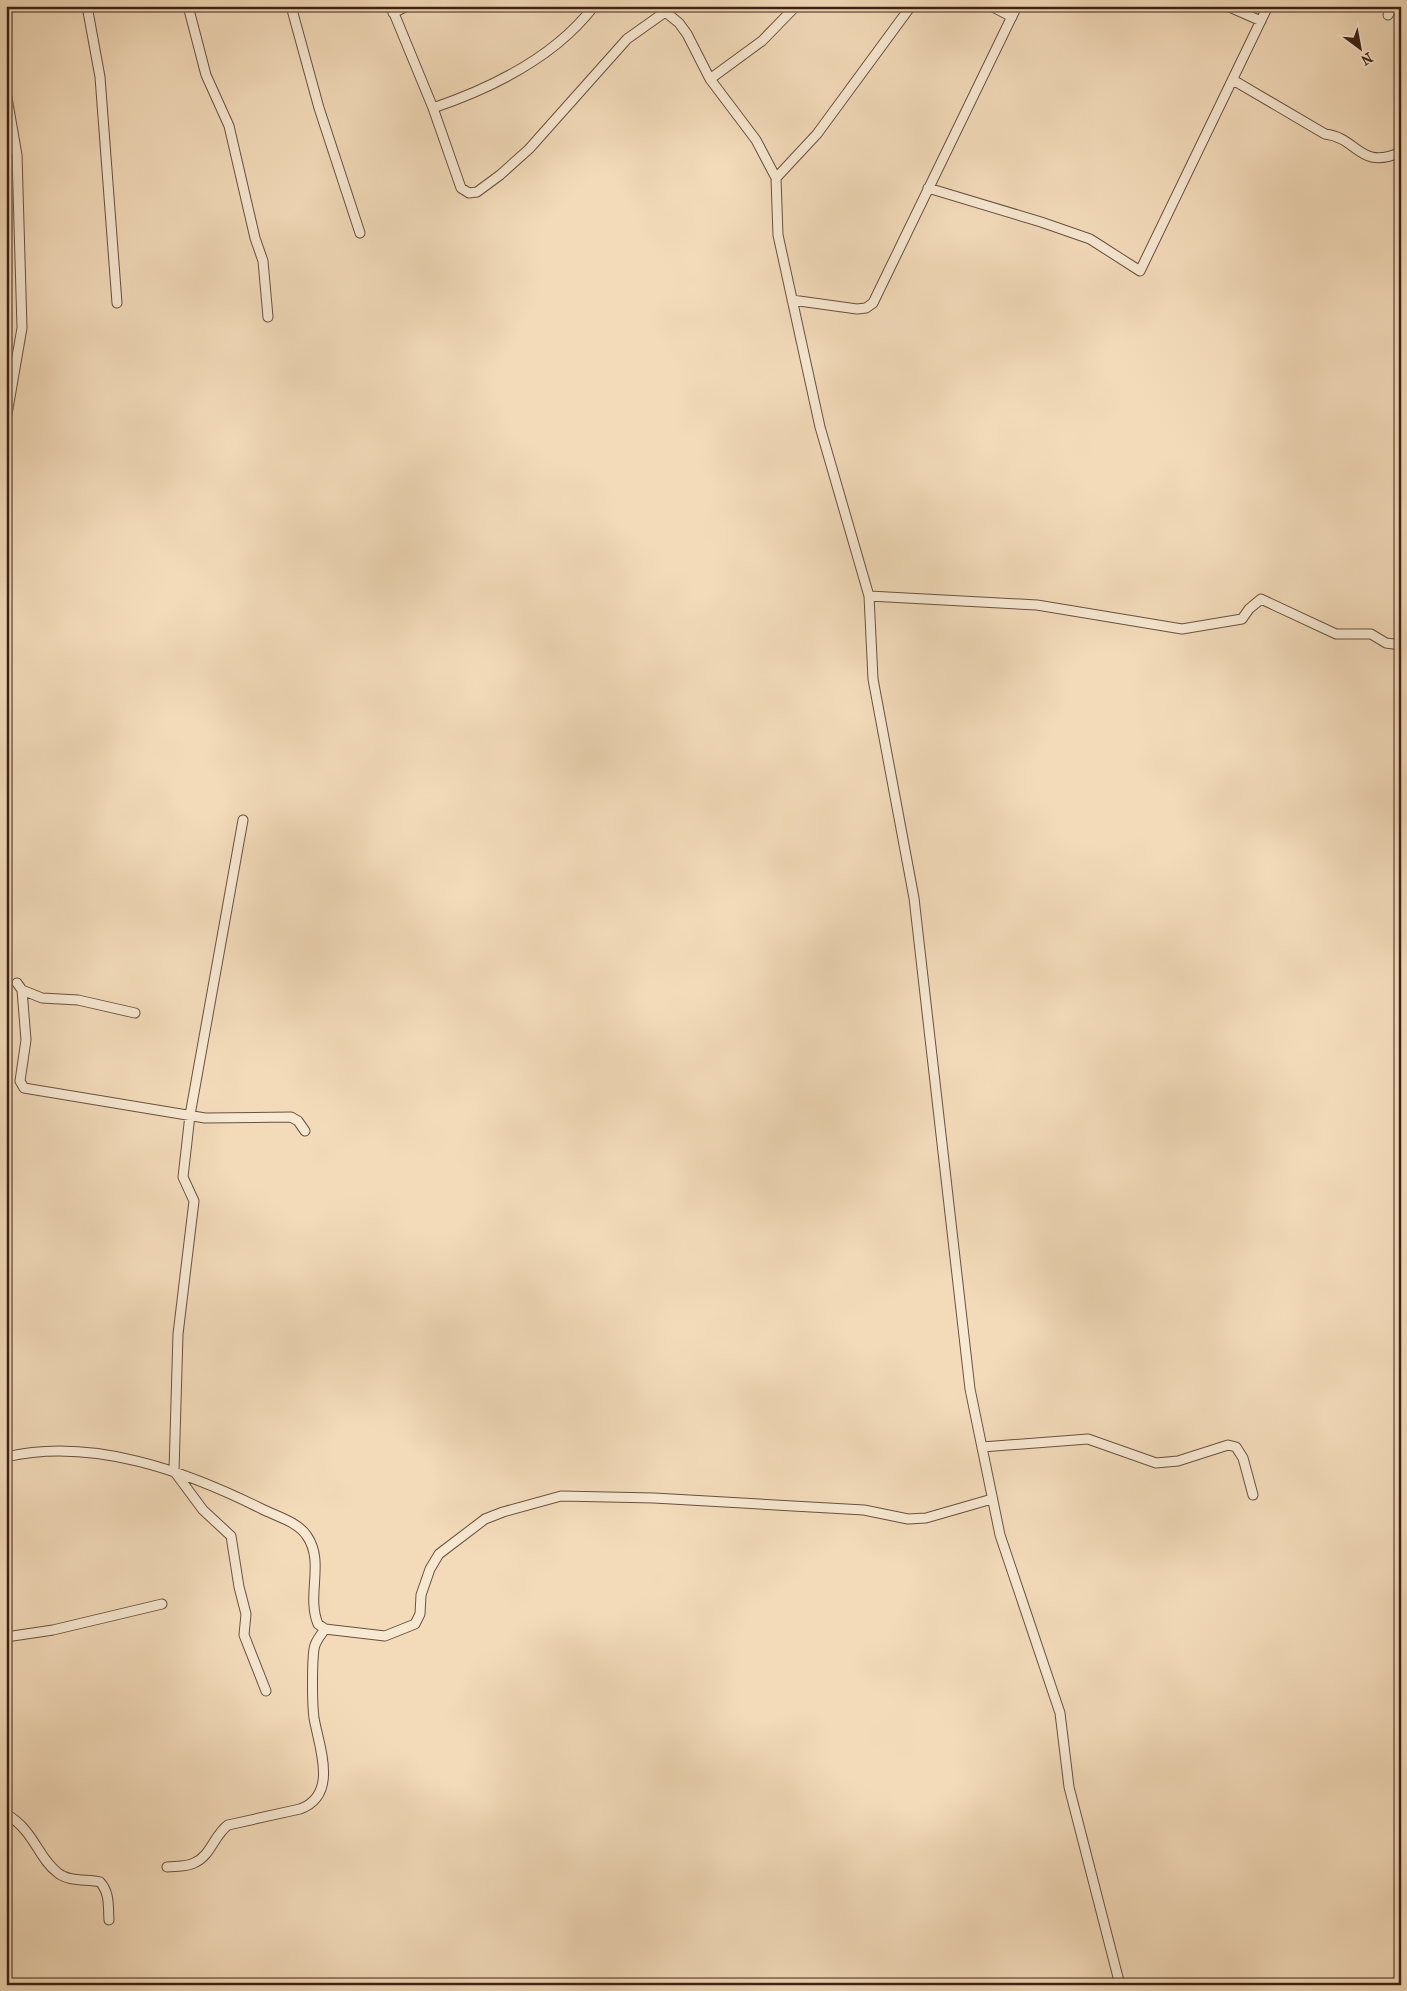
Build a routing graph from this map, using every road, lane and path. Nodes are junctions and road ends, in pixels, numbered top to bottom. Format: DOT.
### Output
graph roads {
  1 [pos="87,6"];
  2 [pos="188,6"];
  3 [pos="291,6"];
  4 [pos="408,6"];
  5 [pos="594,6"];
  6 [pos="796,6"];
  7 [pos="911,6"];
  8 [pos="991,6"];
  9 [pos="1018,6"];
  10 [pos="1227,6"];
  11 [pos="1268,6"];
  12 [pos="1394,6"];
  13 [pos="661,9"];
  14 [pos="392,10"];
  15 [pos="1388,15"];
  16 [pos="1012,17"];
  17 [pos="1262,21"];
  18 [pos="710,80"];
  19 [pos="1233,80"];
  20 [pos="6,92"];
  21 [pos="433,108"];
  22 [pos="1401,152"];
  23 [pos="776,178"];
  24 [pos="928,188"];
  25 [pos="360,233"];
  26 [pos="792,300"];
  27 [pos="117,304"];
  28 [pos="268,317"];
  29 [pos="6,420"];
  30 [pos="869,596"];
  31 [pos="1401,645"];
  32 [pos="243,820"];
  33 [pos="135,1013"];
  34 [pos="190,1115"];
  35 [pos="305,1131"];
  36 [pos="982,1446"];
  37 [pos="6,1456"];
  38 [pos="174,1471"];
  39 [pos="1253,1495"];
  40 [pos="992,1499"];
  41 [pos="162,1604"];
  42 [pos="325,1629"];
  43 [pos="6,1637"];
  44 [pos="266,1690"];
  45 [pos="6,1814"];
  46 [pos="166,1867"];
  47 [pos="109,1920"];
  48 [pos="1120,1985"];
  1 -- 27 [label="street"];
  2 -- 28 [label="street"];
  3 -- 25 [label="street"];
  4 -- 14 [label="street"];
  5 -- 21 [label="street"];
  6 -- 18 [label="street"];
  7 -- 23 [label="street"];
  8 -- 16 [label="street"];
  9 -- 16 [label="street"];
  10 -- 17 [label="street"];
  11 -- 17 [label="street"];
  12 -- 15 [label="street"];
  13 -- 18 [label="street"];
  13 -- 21 [label="street"];
  14 -- 21 [label="street"];
  16 -- 24 [label="street"];
  17 -- 19 [label="street"];
  18 -- 23 [label="street"];
  19 -- 22 [label="street"];
  19 -- 24 [label="street"];
  20 -- 29 [label="street"];
  23 -- 26 [label="street"];
  24 -- 26 [label="street"];
  26 -- 30 [label="street"];
  30 -- 31 [label="street"];
  30 -- 36 [label="street"];
  32 -- 34 [label="street"];
  33 -- 34 [label="street"];
  34 -- 35 [label="street"];
  34 -- 38 [label="street"];
  36 -- 39 [label="street"];
  36 -- 40 [label="street"];
  37 -- 38 [label="street"];
  38 -- 42 [label="street"];
  38 -- 44 [label="street"];
  40 -- 42 [label="street"];
  40 -- 48 [label="street"];
  41 -- 43 [label="street"];
  42 -- 46 [label="street"];
  45 -- 47 [label="street"];
}
